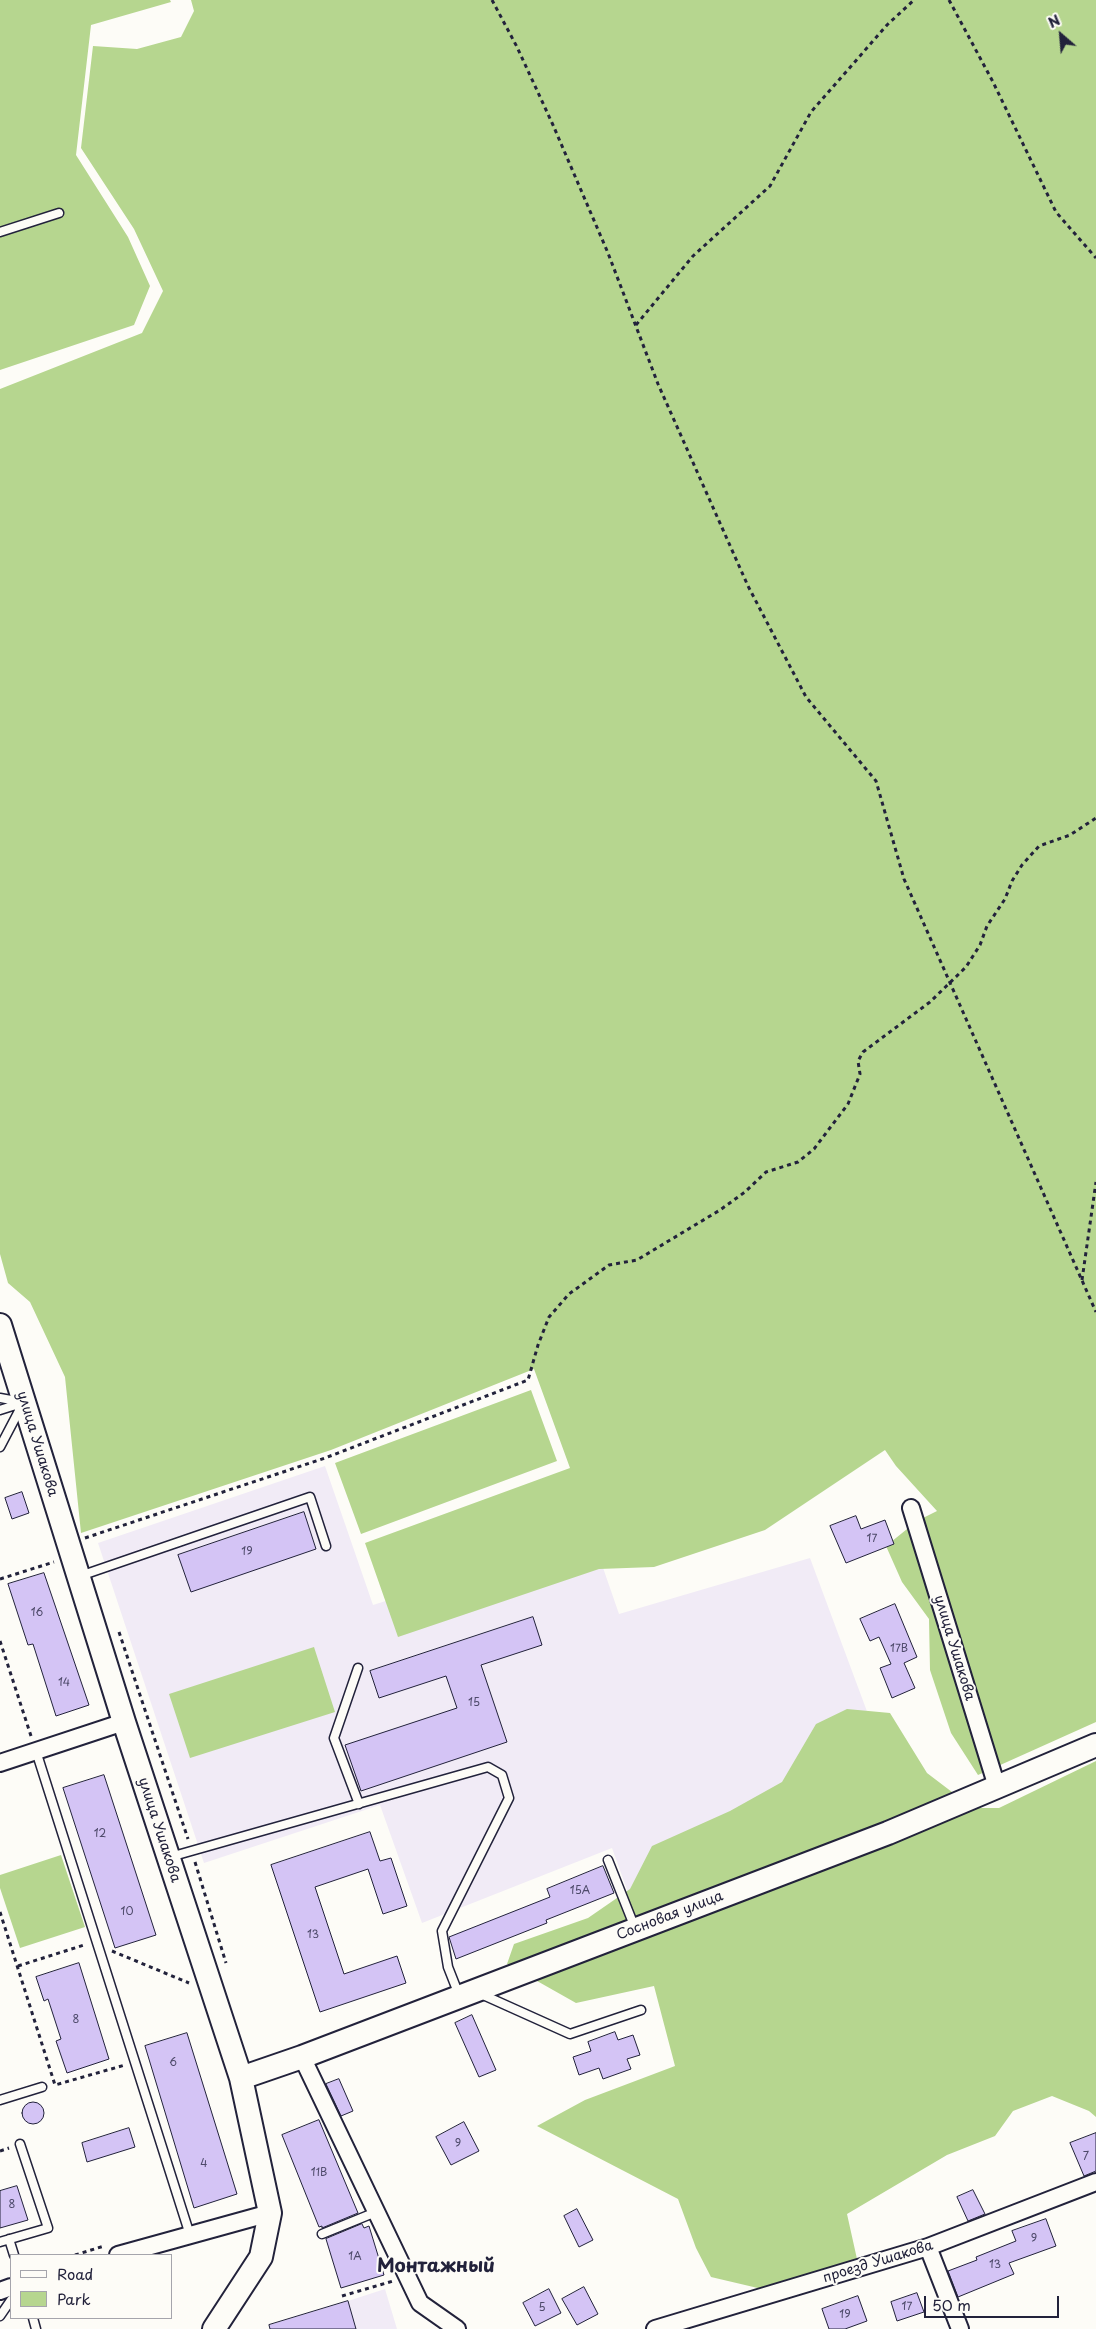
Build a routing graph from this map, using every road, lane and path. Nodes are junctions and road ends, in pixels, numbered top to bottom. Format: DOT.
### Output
graph roads {
  1 [pos="492,0"];
  2 [pos="914,0"];
  3 [pos="949,0"];
  4 [pos="59,212"];
  5 [pos="0,232"];
  6 [pos="1096,258"];
  7 [pos="636,326"];
  8 [pos="1096,818"];
  9 [pos="950,982"];
  10 [pos="1096,1182"];
  11 [pos="1082,1280"];
  12 [pos="1096,1312"];
  13 [pos="0,1325"];
  14 [pos="0,1398"];
  15 [pos="24,1403"];
  16 [pos="0,1410"];
  17 [pos="0,1446"];
  18 [pos="911,1508"];
  19 [pos="326,1546"];
  20 [pos="73,1559"];
  21 [pos="0,1579"];
  22 [pos="117,1626"];
  23 [pos="0,1641"];
  24 [pos="358,1668"];
  25 [pos="124,1722"];
  26 [pos="1096,1745"];
  27 [pos="36,1751"];
  28 [pos="0,1763"];
  29 [pos="996,1787"];
  30 [pos="359,1804"];
  31 [pos="192,1852"];
  32 [pos="168,1858"];
  33 [pos="608,1860"];
  34 [pos="0,1912"];
  35 [pos="635,1929"];
  36 [pos="96,1940"];
  37 [pos="18,1966"];
  38 [pos="227,1966"];
  39 [pos="197,1986"];
  40 [pos="467,1994"];
  41 [pos="641,2010"];
  42 [pos="302,2058"];
  43 [pos="135,2062"];
  44 [pos="241,2078"];
  45 [pos="42,2087"];
  46 [pos="0,2100"];
  47 [pos="20,2144"];
  48 [pos="1096,2182"];
  49 [pos="376,2212"];
  50 [pos="270,2213"];
  51 [pos="322,2234"];
  52 [pos="190,2235"];
  53 [pos="9,2239"];
  54 [pos="0,2242"];
  55 [pos="928,2247"];
  56 [pos="14,2254"];
  57 [pos="122,2254"];
  58 [pos="408,2277"];
  59 [pos="342,2296"];
  60 [pos="10,2301"];
  61 [pos="0,2316"];
  62 [pos="224,2324"];
  63 [pos="457,2329"];
  64 [pos="655,2329"];
  65 [pos="960,2329"];
  1 -- 7 [label="path"];
  2 -- 7 [label="path"];
  3 -- 6 [label="path"];
  4 -- 5 [label="lane"];
  7 -- 9 [label="path"];
  8 -- 9 [label="path"];
  9 -- 11 [label="path"];
  9 -- 20 [label="path"];
  10 -- 11 [label="path"];
  11 -- 12 [label="path"];
  13 -- 15 [label="main road, улица Ушакова"];
  14 -- 15 [label="lane"];
  15 -- 16 [label="lane"];
  15 -- 17 [label="lane"];
  15 -- 20 [label="main road, улица Ушакова"];
  18 -- 29 [label="street, улица Ушакова"];
  19 -- 20 [label="lane"];
  20 -- 21 [label="path"];
  20 -- 25 [label="main road, улица Ушакова"];
  22 -- 31 [label="path"];
  23 -- 27 [label="path"];
  24 -- 30 [label="lane"];
  25 -- 27 [label="street"];
  25 -- 32 [label="main road, улица Ушакова"];
  26 -- 29 [label="main road, Сосновая улица"];
  27 -- 28 [label="street"];
  27 -- 36 [label="lane"];
  29 -- 35 [label="main road, Сосновая улица"];
  30 -- 31 [label="lane"];
  30 -- 40 [label="lane"];
  31 -- 32 [label="lane"];
  31 -- 38 [label="path"];
  32 -- 44 [label="main road, улица Ушакова"];
  33 -- 35 [label="lane"];
  34 -- 37 [label="path"];
  35 -- 40 [label="main road, Сосновая улица"];
  36 -- 37 [label="path"];
  36 -- 39 [label="path"];
  36 -- 43 [label="lane"];
  37 -- 43 [label="path"];
  40 -- 41 [label="lane"];
  40 -- 42 [label="main road, Сосновая улица"];
  42 -- 44 [label="main road, Сосновая улица"];
  42 -- 49 [label="street"];
  43 -- 52 [label="lane"];
  44 -- 50 [label="main road, улица Ушакова"];
  45 -- 46 [label="lane"];
  47 -- 53 [label="lane"];
  48 -- 55 [label="street, проезд Ушакова"];
  49 -- 51 [label="lane"];
  49 -- 58 [label="street"];
  50 -- 52 [label="street"];
  50 -- 62 [label="main road, улица Ушакова"];
  52 -- 57 [label="street"];
  53 -- 54 [label="lane"];
  53 -- 56 [label="lane"];
  55 -- 64 [label="street, проезд Ушакова"];
  55 -- 65 [label="street"];
  58 -- 59 [label="path"];
  58 -- 63 [label="street"];
  60 -- 61 [label="lane"];
}
